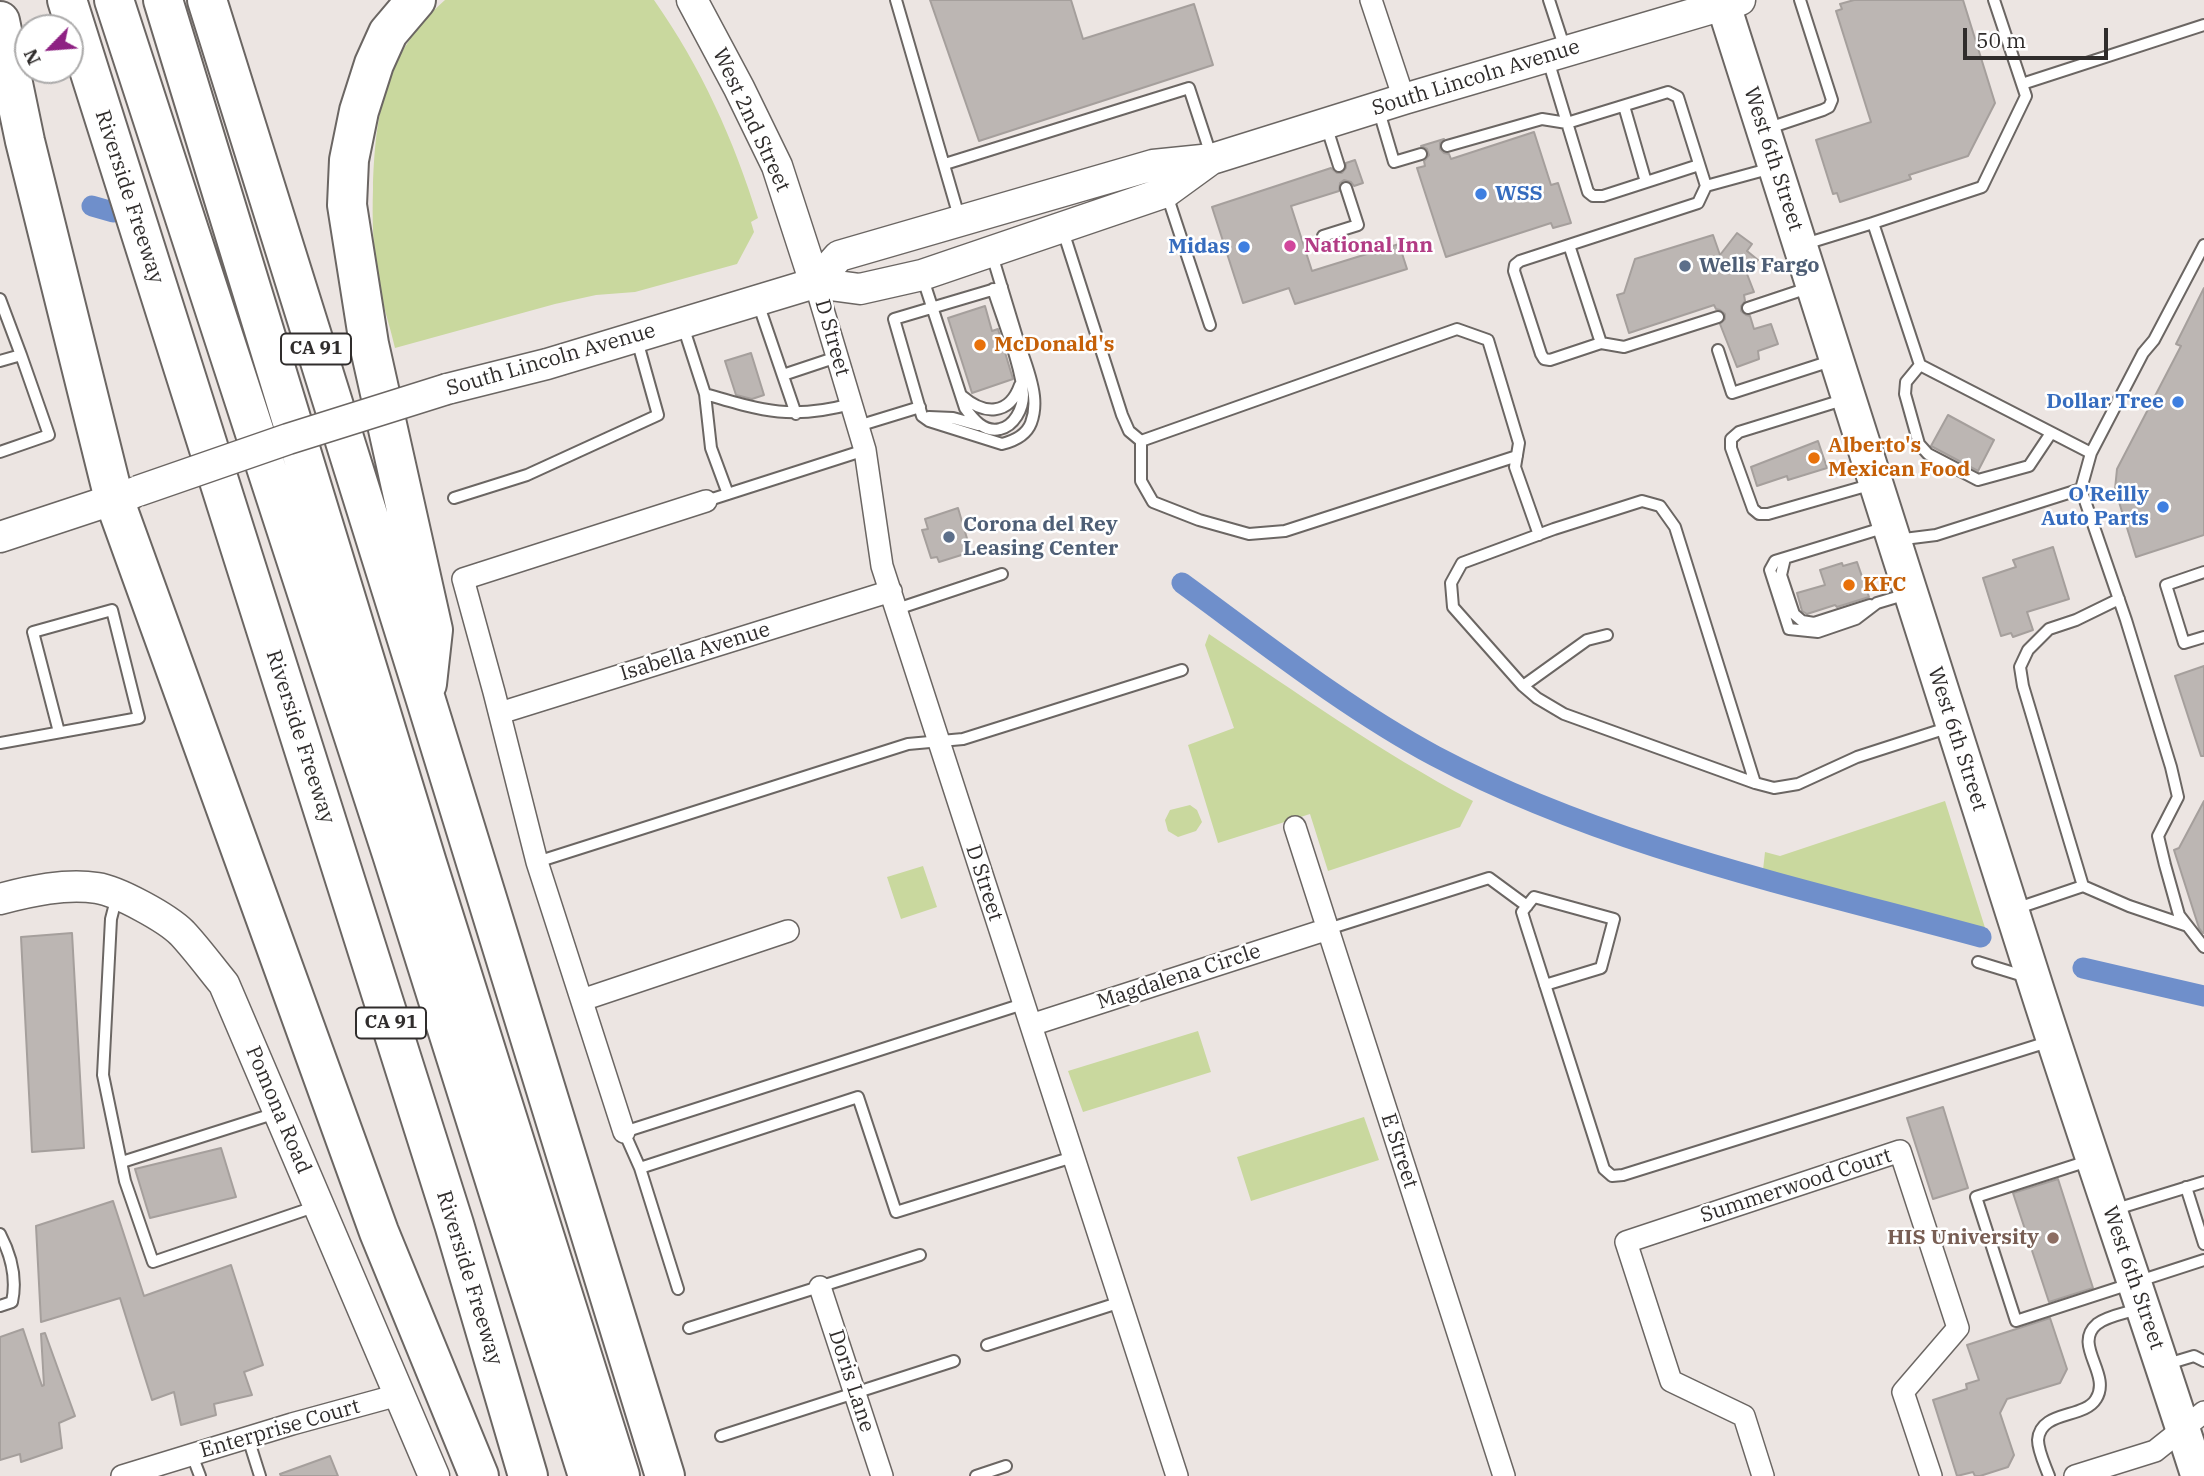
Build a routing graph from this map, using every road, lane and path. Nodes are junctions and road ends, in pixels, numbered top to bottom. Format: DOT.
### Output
graph roads {
  1 [pos="68,0"];
  2 [pos="114,0"];
  3 [pos="163,0"];
  4 [pos="207,0"];
  5 [pos="416,0"];
  6 [pos="896,0"];
  7 [pos="1371,0"];
  8 [pos="1549,0"];
  9 [pos="1800,0"];
  10 [pos="1994,0"];
  11 [pos="1729,2"];
  12 [pos="699,4"];
  13 [pos="0,21"];
  14 [pos="2204,25"];
  15 [pos="1556,54"];
  16 [pos="2022,84"];
  17 [pos="1390,103"];
  18 [pos="1624,106"];
  19 [pos="1567,123"];
  20 [pos="1326,124"];
  21 [pos="1764,130"];
  22 [pos="1447,146"];
  23 [pos="1421,154"];
  24 [pos="1212,159"];
  25 [pos="944,164"];
  26 [pos="1699,165"];
  27 [pos="1339,166"];
  28 [pos="1775,167"];
  29 [pos="1647,182"];
  30 [pos="1706,186"];
  31 [pos="1346,188"];
  32 [pos="1167,192"];
  33 [pos="961,222"];
  34 [pos="1873,223"];
  35 [pos="1062,228"];
  36 [pos="1323,236"];
  37 [pos="1569,245"];
  38 [pos="1800,245"];
  39 [pos="2204,245"];
  40 [pos="991,252"];
  41 [pos="922,275"];
  42 [pos="816,283"];
  43 [pos="1812,286"];
  44 [pos="997,288"];
  45 [pos="0,299"];
  46 [pos="757,301"];
  47 [pos="932,308"];
  48 [pos="1748,308"];
  49 [pos="1718,317"];
  50 [pos="682,323"];
  51 [pos="1210,325"];
  52 [pos="636,337"];
  53 [pos="1601,343"];
  54 [pos="1718,350"];
  55 [pos="21,355"];
  56 [pos="837,357"];
  57 [pos="1836,359"];
  58 [pos="0,360"];
  59 [pos="1920,365"];
  60 [pos="783,374"];
  61 [pos="1021,381"];
  62 [pos="705,394"];
  63 [pos="960,394"];
  64 [pos="1849,399"];
  65 [pos="851,404"];
  66 [pos="921,411"];
  67 [pos="796,414"];
  68 [pos="858,426"];
  69 [pos="982,426"];
  70 [pos="2051,433"];
  71 [pos="1141,441"];
  72 [pos="865,450"];
  73 [pos="0,452"];
  74 [pos="2091,453"];
  75 [pos="1517,456"];
  76 [pos="1875,483"];
  77 [pos="2081,489"];
  78 [pos="728,494"];
  79 [pos="126,495"];
  80 [pos="454,498"];
  81 [pos="706,501"];
  82 [pos="1891,533"];
  83 [pos="1539,535"];
  84 [pos="0,537"];
  85 [pos="2204,572"];
  86 [pos="1002,574"];
  87 [pos="1910,593"];
  88 [pos="2119,599"];
  89 [pos="894,600"];
  90 [pos="1607,635"];
  91 [pos="2204,637"];
  92 [pos="1182,670"];
  93 [pos="1523,686"];
  94 [pos="425,697"];
  95 [pos="500,713"];
  96 [pos="1953,726"];
  97 [pos="59,732"];
  98 [pos="939,742"];
  99 [pos="0,743"];
  100 [pos="1755,783"];
  101 [pos="1295,827"];
  102 [pos="537,862"];
  103 [pos="2083,886"];
  104 [pos="117,896"];
  105 [pos="0,899"];
  106 [pos="1527,906"];
  107 [pos="2012,910"];
  108 [pos="2185,925"];
  109 [pos="1328,929"];
  110 [pos="788,931"];
  111 [pos="2204,947"];
  112 [pos="1978,962"];
  113 [pos="2033,978"];
  114 [pos="1545,985"];
  115 [pos="582,1000"];
  116 [pos="1023,1004"];
  117 [pos="1031,1025"];
  118 [pos="2053,1040"];
  119 [pos="278,1112"];
  120 [pos="624,1132"];
  121 [pos="1073,1157"];
  122 [pos="2093,1159"];
  123 [pos="121,1162"];
  124 [pos="640,1168"];
  125 [pos="2204,1182"];
  126 [pos="2186,1187"];
  127 [pos="318,1205"];
  128 [pos="2110,1212"];
  129 [pos="0,1234"];
  130 [pos="2204,1244"];
  131 [pos="920,1255"];
  132 [pos="2204,1260"];
  133 [pos="820,1287"];
  134 [pos="678,1289"];
  135 [pos="2140,1295"];
  136 [pos="1121,1302"];
  137 [pos="0,1306"];
  138 [pos="689,1328"];
  139 [pos="987,1345"];
  140 [pos="954,1361"];
  141 [pos="2204,1361"];
  142 [pos="2163,1365"];
  143 [pos="855,1393"];
  144 [pos="398,1395"];
  145 [pos="2193,1420"];
  146 [pos="722,1436"];
  147 [pos="247,1438"];
  148 [pos="192,1454"];
  149 [pos="1006,1466"];
  150 [pos="122,1476"];
  151 [pos="200,1476"];
  152 [pos="260,1476"];
  153 [pos="435,1476"];
  154 [pos="480,1476"];
  155 [pos="528,1476"];
  156 [pos="588,1476"];
  157 [pos="620,1476"];
  158 [pos="665,1476"];
  159 [pos="882,1476"];
  160 [pos="976,1476"];
  161 [pos="1177,1476"];
  162 [pos="1503,1476"];
  163 [pos="1763,1476"];
  164 [pos="1931,1476"];
  165 [pos="2049,1476"];
  166 [pos="2075,1476"];
  167 [pos="2198,1476"];
  1 -- 155 [label="highway, Riverside Freeway / CA 91"];
  2 -- 156 [label="highway"];
  3 -- 157 [label="highway"];
  4 -- 94 [label="highway, CA 91"];
  5 -- 94 [label="highway"];
  6 -- 25 [label="lane"];
  7 -- 17 [label="street"];
  8 -- 15 [label="lane"];
  9 -- 21 [label="lane"];
  10 -- 16 [label="lane"];
  11 -- 15 [label="main road, South Lincoln Avenue"];
  11 -- 21 [label="main road, West 6th Street"];
  12 -- 42 [label="main road, West 2nd Street"];
  13 -- 79 [label="highway"];
  14 -- 16 [label="lane"];
  15 -- 17 [label="main road, South Lincoln Avenue"];
  15 -- 19 [label="lane"];
  16 -- 34 [label="lane"];
  17 -- 20 [label="main road, South Lincoln Avenue"];
  17 -- 23 [label="lane"];
  18 -- 19 [label="lane"];
  18 -- 26 [label="lane"];
  18 -- 29 [label="lane"];
  19 -- 22 [label="lane"];
  19 -- 29 [label="lane"];
  20 -- 24 [label="main road, South Lincoln Avenue"];
  20 -- 27 [label="lane"];
  21 -- 28 [label="main road, West 6th Street"];
  24 -- 25 [label="lane"];
  24 -- 32 [label="main road, South Lincoln Avenue"];
  24 -- 33 [label="main road, South Lincoln Avenue"];
  25 -- 33 [label="lane"];
  26 -- 29 [label="lane"];
  26 -- 30 [label="lane"];
  28 -- 30 [label="lane"];
  28 -- 38 [label="main road, West 6th Street"];
  30 -- 37 [label="lane"];
  31 -- 36 [label="lane"];
  32 -- 35 [label="main road, South Lincoln Avenue"];
  32 -- 51 [label="lane"];
  33 -- 42 [label="main road, South Lincoln Avenue"];
  34 -- 38 [label="lane"];
  34 -- 59 [label="lane"];
  35 -- 40 [label="main road, South Lincoln Avenue"];
  35 -- 71 [label="lane"];
  37 -- 53 [label="lane"];
  37 -- 53 [label="lane"];
  38 -- 43 [label="main road, West 6th Street"];
  39 -- 74 [label="lane"];
  40 -- 41 [label="main road, South Lincoln Avenue"];
  40 -- 44 [label="lane"];
  41 -- 42 [label="main road, South Lincoln Avenue"];
  41 -- 47 [label="lane"];
  42 -- 46 [label="main road, South Lincoln Avenue"];
  42 -- 56 [label="street, D Street"];
  43 -- 48 [label="lane"];
  43 -- 57 [label="main road, West 6th Street"];
  44 -- 47 [label="lane"];
  44 -- 61 [label="lane"];
  44 -- 66 [label="lane"];
  45 -- 55 [label="lane"];
  46 -- 50 [label="main road, South Lincoln Avenue"];
  46 -- 60 [label="lane"];
  47 -- 63 [label="lane"];
  47 -- 66 [label="lane"];
  49 -- 53 [label="lane"];
  50 -- 52 [label="main road, South Lincoln Avenue"];
  50 -- 62 [label="lane"];
  52 -- 79 [label="main road, South Lincoln Avenue, bridge"];
  52 -- 80 [label="lane"];
  54 -- 57 [label="lane"];
  55 -- 58 [label="lane"];
  55 -- 73 [label="lane"];
  56 -- 60 [label="lane"];
  56 -- 65 [label="street, D Street"];
  57 -- 64 [label="main road, West 6th Street"];
  59 -- 70 [label="lane"];
  59 -- 70 [label="lane"];
  60 -- 67 [label="lane"];
  61 -- 63 [label="lane"];
  61 -- 69 [label="lane"];
  62 -- 67 [label="lane"];
  62 -- 78 [label="lane"];
  63 -- 69 [label="lane"];
  64 -- 76 [label="main road, West 6th Street"];
  64 -- 76 [label="lane"];
  65 -- 67 [label="lane"];
  65 -- 68 [label="street, D Street"];
  66 -- 68 [label="lane"];
  66 -- 69 [label="lane"];
  68 -- 72 [label="street, D Street"];
  70 -- 74 [label="lane"];
  71 -- 75 [label="lane"];
  71 -- 75 [label="lane"];
  72 -- 78 [label="lane"];
  72 -- 89 [label="street, D Street"];
  74 -- 77 [label="lane"];
  75 -- 83 [label="lane"];
  76 -- 82 [label="main road, West 6th Street"];
  77 -- 82 [label="lane"];
  77 -- 88 [label="lane"];
  78 -- 81 [label="lane"];
  79 -- 84 [label="main road, South Lincoln Avenue"];
  79 -- 154 [label="highway"];
  81 -- 95 [label="street"];
  82 -- 87 [label="main road, West 6th Street"];
  82 -- 87 [label="lane"];
  83 -- 93 [label="lane"];
  83 -- 100 [label="lane"];
  85 -- 91 [label="lane"];
  86 -- 89 [label="lane"];
  87 -- 96 [label="main road, West 6th Street"];
  88 -- 103 [label="lane"];
  88 -- 108 [label="lane"];
  89 -- 95 [label="street, Isabella Avenue"];
  89 -- 98 [label="street, D Street"];
  90 -- 93 [label="lane"];
  92 -- 98 [label="lane"];
  93 -- 100 [label="lane"];
  94 -- 158 [label="highway, CA 91"];
  95 -- 102 [label="street"];
  96 -- 100 [label="lane"];
  96 -- 107 [label="main road, West 6th Street"];
  97 -- 97 [label="lane"];
  97 -- 99 [label="lane"];
  98 -- 102 [label="lane"];
  98 -- 116 [label="street, D Street"];
  101 -- 109 [label="street, E Street"];
  102 -- 115 [label="street"];
  103 -- 107 [label="lane"];
  103 -- 108 [label="lane"];
  104 -- 105 [label="main road, Pomona Road"];
  104 -- 119 [label="main road, Pomona Road"];
  104 -- 123 [label="lane"];
  106 -- 109 [label="lane"];
  106 -- 114 [label="lane"];
  106 -- 114 [label="lane"];
  107 -- 113 [label="main road, West 6th Street"];
  108 -- 111 [label="lane"];
  109 -- 117 [label="street, Magdalena Circle"];
  109 -- 162 [label="street, E Street"];
  110 -- 115 [label="street"];
  112 -- 113 [label="lane"];
  113 -- 118 [label="main road, West 6th Street"];
  114 -- 118 [label="lane"];
  115 -- 120 [label="street"];
  116 -- 117 [label="street, D Street"];
  116 -- 120 [label="lane"];
  117 -- 121 [label="street, D Street"];
  118 -- 122 [label="main road, West 6th Street"];
  119 -- 123 [label="lane"];
  119 -- 127 [label="main road, Pomona Road"];
  120 -- 124 [label="lane"];
  121 -- 124 [label="lane"];
  121 -- 136 [label="street, D Street"];
  122 -- 128 [label="main road, West 6th Street"];
  122 -- 135 [label="lane"];
  123 -- 127 [label="lane"];
  124 -- 134 [label="lane"];
  125 -- 126 [label="lane"];
  126 -- 128 [label="lane"];
  126 -- 130 [label="lane"];
  127 -- 144 [label="main road, Pomona Road"];
  128 -- 135 [label="main road, West 6th Street"];
  129 -- 137 [label="lane"];
  131 -- 133 [label="lane"];
  132 -- 135 [label="lane"];
  133 -- 138 [label="lane"];
  133 -- 143 [label="street, Doris Lane"];
  135 -- 142 [label="main road, West 6th Street"];
  135 -- 165 [label="lane"];
  136 -- 139 [label="lane"];
  136 -- 161 [label="street, D Street"];
  140 -- 143 [label="lane"];
  141 -- 142 [label="lane"];
  142 -- 145 [label="main road, West 6th Street"];
  143 -- 146 [label="lane"];
  143 -- 159 [label="street, Doris Lane"];
  144 -- 147 [label="street, Enterprise Court"];
  144 -- 153 [label="main road, Pomona Road"];
  145 -- 166 [label="street"];
  145 -- 167 [label="main road, West 6th Street"];
  147 -- 148 [label="street, Enterprise Court"];
  147 -- 152 [label="lane"];
  148 -- 150 [label="street, Enterprise Court"];
  148 -- 151 [label="lane"];
  149 -- 160 [label="lane"];
  163 -- 164 [label="street, Summerwood Court"];
}
